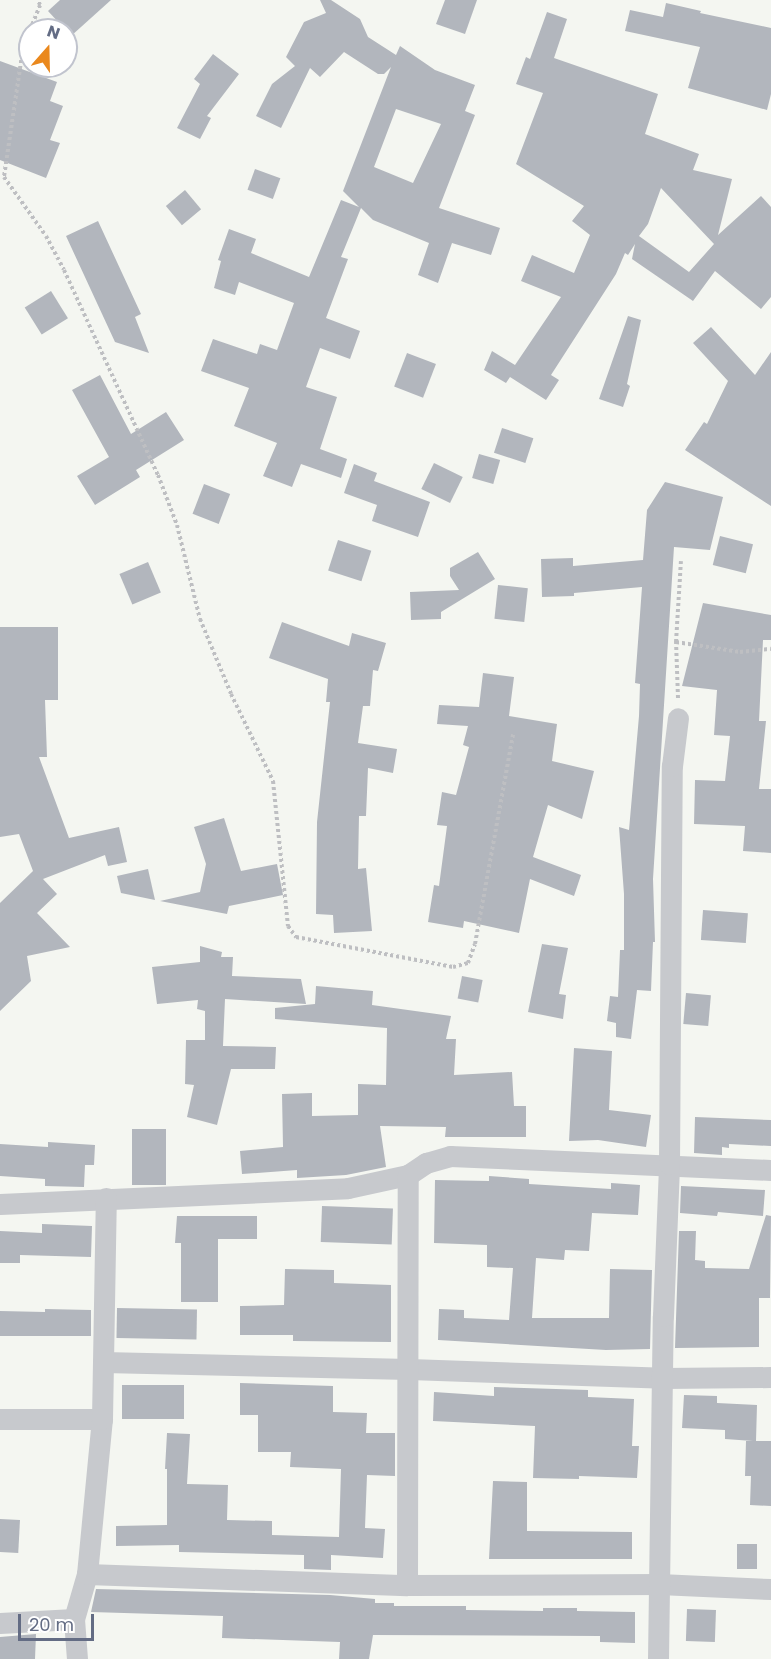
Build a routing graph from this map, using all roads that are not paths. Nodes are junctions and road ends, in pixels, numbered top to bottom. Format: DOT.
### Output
graph roads {
  1 [pos="678,718"];
  2 [pos="669,1164"];
  3 [pos="771,1170"];
  4 [pos="408,1175"];
  5 [pos="106,1198"];
  6 [pos="0,1204"];
  7 [pos="103,1362"];
  8 [pos="409,1369"];
  9 [pos="771,1377"];
  10 [pos="663,1378"];
  11 [pos="0,1419"];
  12 [pos="102,1419"];
  13 [pos="87,1574"];
  14 [pos="659,1584"];
  15 [pos="407,1585"];
  16 [pos="771,1589"];
  17 [pos="74,1619"];
  18 [pos="0,1623"];
  19 [pos="77,1659"];
  20 [pos="658,1659"];
  1 -- 2 [label="street"];
  2 -- 3 [label="street"];
  2 -- 4 [label="street"];
  2 -- 10 [label="street"];
  4 -- 5 [label="street"];
  4 -- 8 [label="street"];
  5 -- 6 [label="street"];
  5 -- 7 [label="street"];
  7 -- 8 [label="street"];
  7 -- 12 [label="street"];
  8 -- 10 [label="street"];
  8 -- 15 [label="street"];
  9 -- 10 [label="street"];
  10 -- 14 [label="street"];
  11 -- 12 [label="street"];
  12 -- 13 [label="street"];
  13 -- 15 [label="street"];
  13 -- 17 [label="street"];
  14 -- 15 [label="street"];
  14 -- 16 [label="street"];
  14 -- 20 [label="street"];
  17 -- 18 [label="street"];
  17 -- 19 [label="street"];
}
